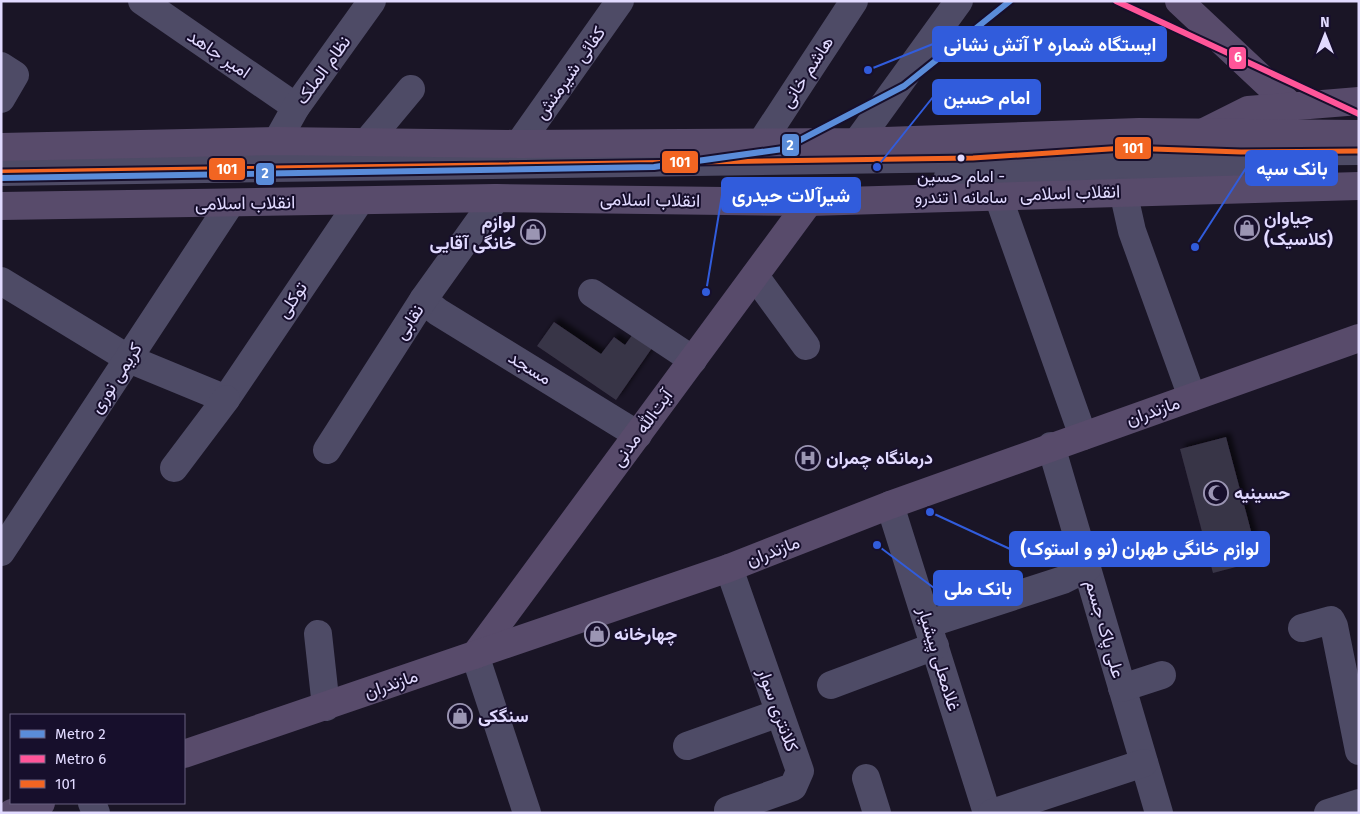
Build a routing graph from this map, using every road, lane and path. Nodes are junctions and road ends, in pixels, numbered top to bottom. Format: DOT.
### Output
graph roads {
  1 [pos="142,1"];
  2 [pos="372,1"];
  3 [pos="620,1"];
  4 [pos="854,1"];
  5 [pos="959,1"];
  6 [pos="1179,1"];
  7 [pos="1,66"];
  8 [pos="412,89"];
  9 [pos="1,99"];
  10 [pos="1359,101"];
  11 [pos="1290,105"];
  12 [pos="296,107"];
  13 [pos="1203,133"];
  14 [pos="1359,134"];
  15 [pos="277,142"];
  16 [pos="857,142"];
  17 [pos="366,143"];
  18 [pos="761,143"];
  19 [pos="520,144"];
  20 [pos="1,147"];
  21 [pos="1359,151"];
  22 [pos="1359,168"];
  23 [pos="1,172"];
  24 [pos="1359,186"];
  25 [pos="1,188"];
  26 [pos="1123,191"];
  27 [pos="998,196"];
  28 [pos="496,198"];
  29 [pos="359,202"];
  30 [pos="809,202"];
  31 [pos="230,204"];
  32 [pos="1,206"];
  33 [pos="755,276"];
  34 [pos="1,281"];
  35 [pos="592,293"];
  36 [pos="423,300"];
  37 [pos="1359,338"];
  38 [pos="806,346"];
  39 [pos="129,359"];
  40 [pos="693,360"];
  41 [pos="1192,398"];
  42 [pos="226,399"];
  43 [pos="638,435"];
  44 [pos="1083,436"];
  45 [pos="1051,446"];
  46 [pos="327,450"];
  47 [pos="174,468"];
  48 [pos="890,505"];
  49 [pos="1,552"];
  50 [pos="729,568"];
  51 [pos="1087,568"];
  52 [pos="1302,628"];
  53 [pos="318,634"];
  54 [pos="931,635"];
  55 [pos="476,655"];
  56 [pos="1351,673"];
  57 [pos="1162,675"];
  58 [pos="830,685"];
  59 [pos="1122,688"];
  60 [pos="326,707"];
  61 [pos="779,713"];
  62 [pos="687,746"];
  63 [pos="1358,747"];
  64 [pos="185,754"];
  65 [pos="1144,763"];
  66 [pos="866,778"];
  67 [pos="1359,803"];
  68 [pos="38,804"];
  69 [pos="728,810"];
  70 [pos="12,813"];
  71 [pos="526,813"];
  72 [pos="877,813"];
  73 [pos="987,813"];
  74 [pos="992,813"];
  75 [pos="1159,813"];
  76 [pos="1328,813"];
  1 -- 12 [label="street, امیر جاهد"];
  2 -- 12 [label="street, نظام الملک"];
  3 -- 19 [label="street, کفائی شیرمنش"];
  4 -- 18 [label="street, هاشم خانی"];
  5 -- 16 [label="street"];
  6 -- 11 [label="main road"];
  7 -- 9 [label="street"];
  8 -- 17 [label="street"];
  10 -- 11 [label="main road"];
  11 -- 13 [label="main road"];
  12 -- 15 [label="street, نظام الملک"];
  13 -- 14 [label="main road"];
  13 -- 16 [label="main road"];
  15 -- 17 [label="main road"];
  15 -- 20 [label="main road"];
  16 -- 18 [label="main road"];
  17 -- 19 [label="main road"];
  18 -- 19 [label="main road"];
  21 -- 23 [label="street"];
  22 -- 25 [label="street"];
  24 -- 26 [label="main road, انقلاب اسلامی"];
  26 -- 27 [label="main road, انقلاب اسلامی"];
  26 -- 41 [label="street"];
  27 -- 30 [label="main road, انقلاب اسلامی"];
  27 -- 44 [label="street"];
  28 -- 29 [label="main road, انقلاب اسلامی"];
  28 -- 30 [label="main road, انقلاب اسلامی"];
  28 -- 36 [label="street, نقابی"];
  29 -- 31 [label="main road, انقلاب اسلامی"];
  29 -- 42 [label="street, توکلی"];
  30 -- 33 [label="main road, آیت‌الله مدنی"];
  31 -- 32 [label="main road, انقلاب اسلامی"];
  31 -- 39 [label="street, کریمی نوری"];
  33 -- 38 [label="street"];
  33 -- 40 [label="main road, آیت‌الله مدنی"];
  34 -- 39 [label="street"];
  35 -- 40 [label="street"];
  36 -- 43 [label="street, مسجد"];
  36 -- 46 [label="street, نقابی"];
  37 -- 41 [label="main road, مازندران"];
  39 -- 42 [label="street"];
  39 -- 49 [label="street, کریمی نوری"];
  40 -- 43 [label="main road, آیت‌الله مدنی"];
  41 -- 44 [label="main road, مازندران"];
  42 -- 47 [label="street, توکلی"];
  43 -- 55 [label="main road, آیت‌الله مدنی"];
  44 -- 45 [label="main road, مازندران"];
  45 -- 48 [label="main road, مازندران"];
  45 -- 51 [label="street, علی پاک جسم"];
  48 -- 50 [label="main road, مازندران"];
  48 -- 54 [label="street, غلامعلی پیشیار"];
  50 -- 55 [label="main road, مازندران"];
  50 -- 61 [label="street, کلانتری سوار"];
  51 -- 54 [label="street"];
  51 -- 59 [label="street, علی پاک جسم"];
  52 -- 56 [label="street"];
  53 -- 60 [label="street"];
  54 -- 58 [label="street"];
  54 -- 73 [label="street, غلامعلی پیشیار"];
  55 -- 60 [label="main road, مازندران"];
  55 -- 71 [label="street"];
  56 -- 63 [label="street"];
  57 -- 59 [label="street"];
  59 -- 65 [label="street, علی پاک جسم"];
  60 -- 64 [label="main road, مازندران"];
  61 -- 62 [label="street"];
  61 -- 69 [label="street, کلانتری سوار"];
  65 -- 74 [label="street"];
  65 -- 75 [label="street, علی پاک جسم"];
  66 -- 72 [label="street"];
  67 -- 76 [label="street"];
  68 -- 70 [label="main road"];
}
